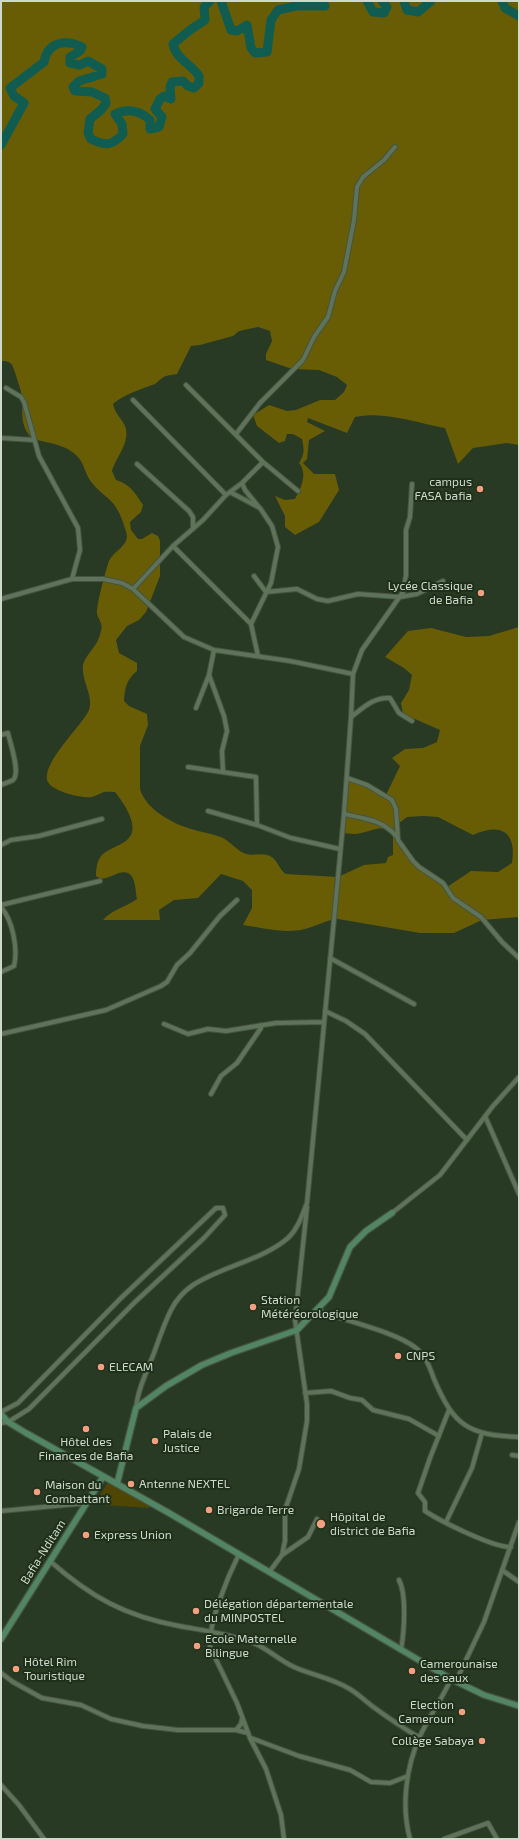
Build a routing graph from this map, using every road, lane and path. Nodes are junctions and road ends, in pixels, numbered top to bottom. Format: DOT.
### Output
graph roads {
  1 [pos="396,147"];
  2 [pos="186,385"];
  3 [pos="6,388"];
  4 [pos="133,400"];
  5 [pos="236,434"];
  6 [pos="1,438"];
  7 [pos="34,440"];
  8 [pos="263,462"];
  9 [pos="137,464"];
  10 [pos="242,483"];
  11 [pos="412,484"];
  12 [pos="298,490"];
  13 [pos="228,493"];
  14 [pos="260,508"];
  15 [pos="193,529"];
  16 [pos="173,546"];
  17 [pos="254,576"];
  18 [pos="72,579"];
  19 [pos="444,581"];
  20 [pos="133,589"];
  21 [pos="266,592"];
  22 [pos="400,597"];
  23 [pos="1,599"];
  24 [pos="251,624"];
  25 [pos="214,650"];
  26 [pos="258,656"];
  27 [pos="353,674"];
  28 [pos="209,675"];
  29 [pos="196,708"];
  30 [pos="352,717"];
  31 [pos="412,722"];
  32 [pos="1,735"];
  33 [pos="188,767"];
  34 [pos="223,771"];
  35 [pos="347,778"];
  36 [pos="1,784"];
  37 [pos="208,811"];
  38 [pos="344,814"];
  39 [pos="102,819"];
  40 [pos="257,825"];
  41 [pos="396,836"];
  42 [pos="1,846"];
  43 [pos="340,849"];
  44 [pos="100,881"];
  45 [pos="237,900"];
  46 [pos="12,903"];
  47 [pos="1,906"];
  48 [pos="5,912"];
  49 [pos="330,958"];
  50 [pos="519,958"];
  51 [pos="1,972"];
  52 [pos="414,1004"];
  53 [pos="325,1011"];
  54 [pos="324,1022"];
  55 [pos="164,1024"];
  56 [pos="261,1025"];
  57 [pos="1,1034"];
  58 [pos="519,1077"];
  59 [pos="211,1094"];
  60 [pos="486,1116"];
  61 [pos="467,1140"];
  62 [pos="519,1194"];
  63 [pos="307,1203"];
  64 [pos="392,1213"];
  65 [pos="317,1310"];
  66 [pos="297,1330"];
  67 [pos="305,1393"];
  68 [pos="136,1408"];
  69 [pos="449,1410"];
  70 [pos="1,1413"];
  71 [pos="8,1422"];
  72 [pos="1,1423"];
  73 [pos="482,1433"];
  74 [pos="439,1436"];
  75 [pos="519,1437"];
  76 [pos="512,1455"];
  77 [pos="519,1456"];
  78 [pos="103,1477"];
  79 [pos="117,1484"];
  80 [pos="88,1503"];
  81 [pos="1,1511"];
  82 [pos="317,1519"];
  83 [pos="446,1522"];
  84 [pos="519,1522"];
  85 [pos="511,1547"];
  86 [pos="239,1554"];
  87 [pos="282,1555"];
  88 [pos="51,1562"];
  89 [pos="502,1570"];
  90 [pos="270,1572"];
  91 [pos="399,1580"];
  92 [pos="519,1582"];
  93 [pos="211,1631"];
  94 [pos="1,1639"];
  95 [pos="401,1650"];
  96 [pos="1,1673"];
  97 [pos="454,1680"];
  98 [pos="519,1706"];
  99 [pos="243,1717"];
  100 [pos="236,1730"];
  101 [pos="248,1733"];
  102 [pos="250,1738"];
  103 [pos="420,1738"];
  104 [pos="408,1776"];
  105 [pos="1,1786"];
  106 [pos="44,1839"];
  107 [pos="284,1839"];
  108 [pos="410,1839"];
  109 [pos="444,1839"];
  110 [pos="497,1839"];
  1 -- 5 [label="street"];
  2 -- 5 [label="street"];
  3 -- 7 [label="street"];
  4 -- 13 [label="street"];
  5 -- 8 [label="street"];
  6 -- 7 [label="street"];
  7 -- 18 [label="street"];
  8 -- 10 [label="street"];
  8 -- 12 [label="street"];
  9 -- 15 [label="street"];
  10 -- 13 [label="street"];
  10 -- 14 [label="street"];
  11 -- 22 [label="street"];
  13 -- 14 [label="street"];
  13 -- 15 [label="street"];
  14 -- 21 [label="street"];
  15 -- 16 [label="street"];
  16 -- 20 [label="street"];
  16 -- 24 [label="street"];
  17 -- 21 [label="street"];
  18 -- 20 [label="street"];
  18 -- 23 [label="street"];
  19 -- 22 [label="street"];
  20 -- 25 [label="street"];
  21 -- 22 [label="street"];
  21 -- 24 [label="street"];
  22 -- 27 [label="street"];
  24 -- 26 [label="street"];
  25 -- 26 [label="street"];
  25 -- 28 [label="street"];
  26 -- 27 [label="street"];
  27 -- 30 [label="street"];
  28 -- 29 [label="street"];
  28 -- 34 [label="street"];
  30 -- 31 [label="street"];
  30 -- 35 [label="street"];
  32 -- 36 [label="street"];
  33 -- 34 [label="street"];
  34 -- 40 [label="street"];
  35 -- 38 [label="street"];
  35 -- 41 [label="street"];
  37 -- 40 [label="street"];
  38 -- 41 [label="street"];
  38 -- 43 [label="street"];
  39 -- 42 [label="street"];
  40 -- 43 [label="street"];
  41 -- 50 [label="street"];
  43 -- 49 [label="street"];
  44 -- 46 [label="street"];
  45 -- 57 [label="street"];
  46 -- 47 [label="street"];
  46 -- 48 [label="street"];
  47 -- 48 [label="street"];
  48 -- 51 [label="street"];
  49 -- 52 [label="street"];
  49 -- 53 [label="street"];
  53 -- 54 [label="street"];
  53 -- 61 [label="street"];
  54 -- 56 [label="street"];
  54 -- 63 [label="street"];
  55 -- 56 [label="street"];
  56 -- 59 [label="street"];
  58 -- 60 [label="street"];
  60 -- 61 [label="street"];
  60 -- 62 [label="street"];
  61 -- 64 [label="street"];
  63 -- 66 [label="street"];
  63 -- 68 [label="street"];
  64 -- 65 [label="main road"];
  65 -- 66 [label="main road"];
  65 -- 69 [label="street"];
  66 -- 67 [label="street"];
  66 -- 68 [label="main road"];
  67 -- 74 [label="street"];
  67 -- 87 [label="street"];
  68 -- 79 [label="main road"];
  69 -- 73 [label="street"];
  69 -- 74 [label="street"];
  70 -- 71 [label="main road"];
  70 -- 71 [label="street"];
  71 -- 72 [label="street"];
  71 -- 78 [label="main road"];
  73 -- 75 [label="street"];
  73 -- 83 [label="street"];
  74 -- 83 [label="street"];
  76 -- 77 [label="street"];
  78 -- 79 [label="main road"];
  78 -- 80 [label="main road, Bafia-Nditam"];
  79 -- 86 [label="main road"];
  80 -- 81 [label="street"];
  80 -- 88 [label="main road, Bafia-Nditam"];
  82 -- 87 [label="street"];
  83 -- 85 [label="street"];
  84 -- 85 [label="street"];
  85 -- 89 [label="street"];
  86 -- 90 [label="main road"];
  86 -- 93 [label="street"];
  87 -- 90 [label="street"];
  88 -- 93 [label="street"];
  88 -- 94 [label="main road, Bafia-Nditam"];
  89 -- 92 [label="street"];
  89 -- 97 [label="street"];
  90 -- 95 [label="main road"];
  91 -- 95 [label="street"];
  93 -- 99 [label="street"];
  93 -- 103 [label="street"];
  95 -- 97 [label="main road"];
  96 -- 100 [label="street"];
  97 -- 98 [label="main road"];
  97 -- 103 [label="street"];
  99 -- 100 [label="street"];
  99 -- 101 [label="street"];
  100 -- 101 [label="street"];
  101 -- 102 [label="street"];
  102 -- 104 [label="street"];
  102 -- 107 [label="street"];
  103 -- 104 [label="street"];
  104 -- 108 [label="street"];
  105 -- 106 [label="street"];
  109 -- 110 [label="street"];
}
